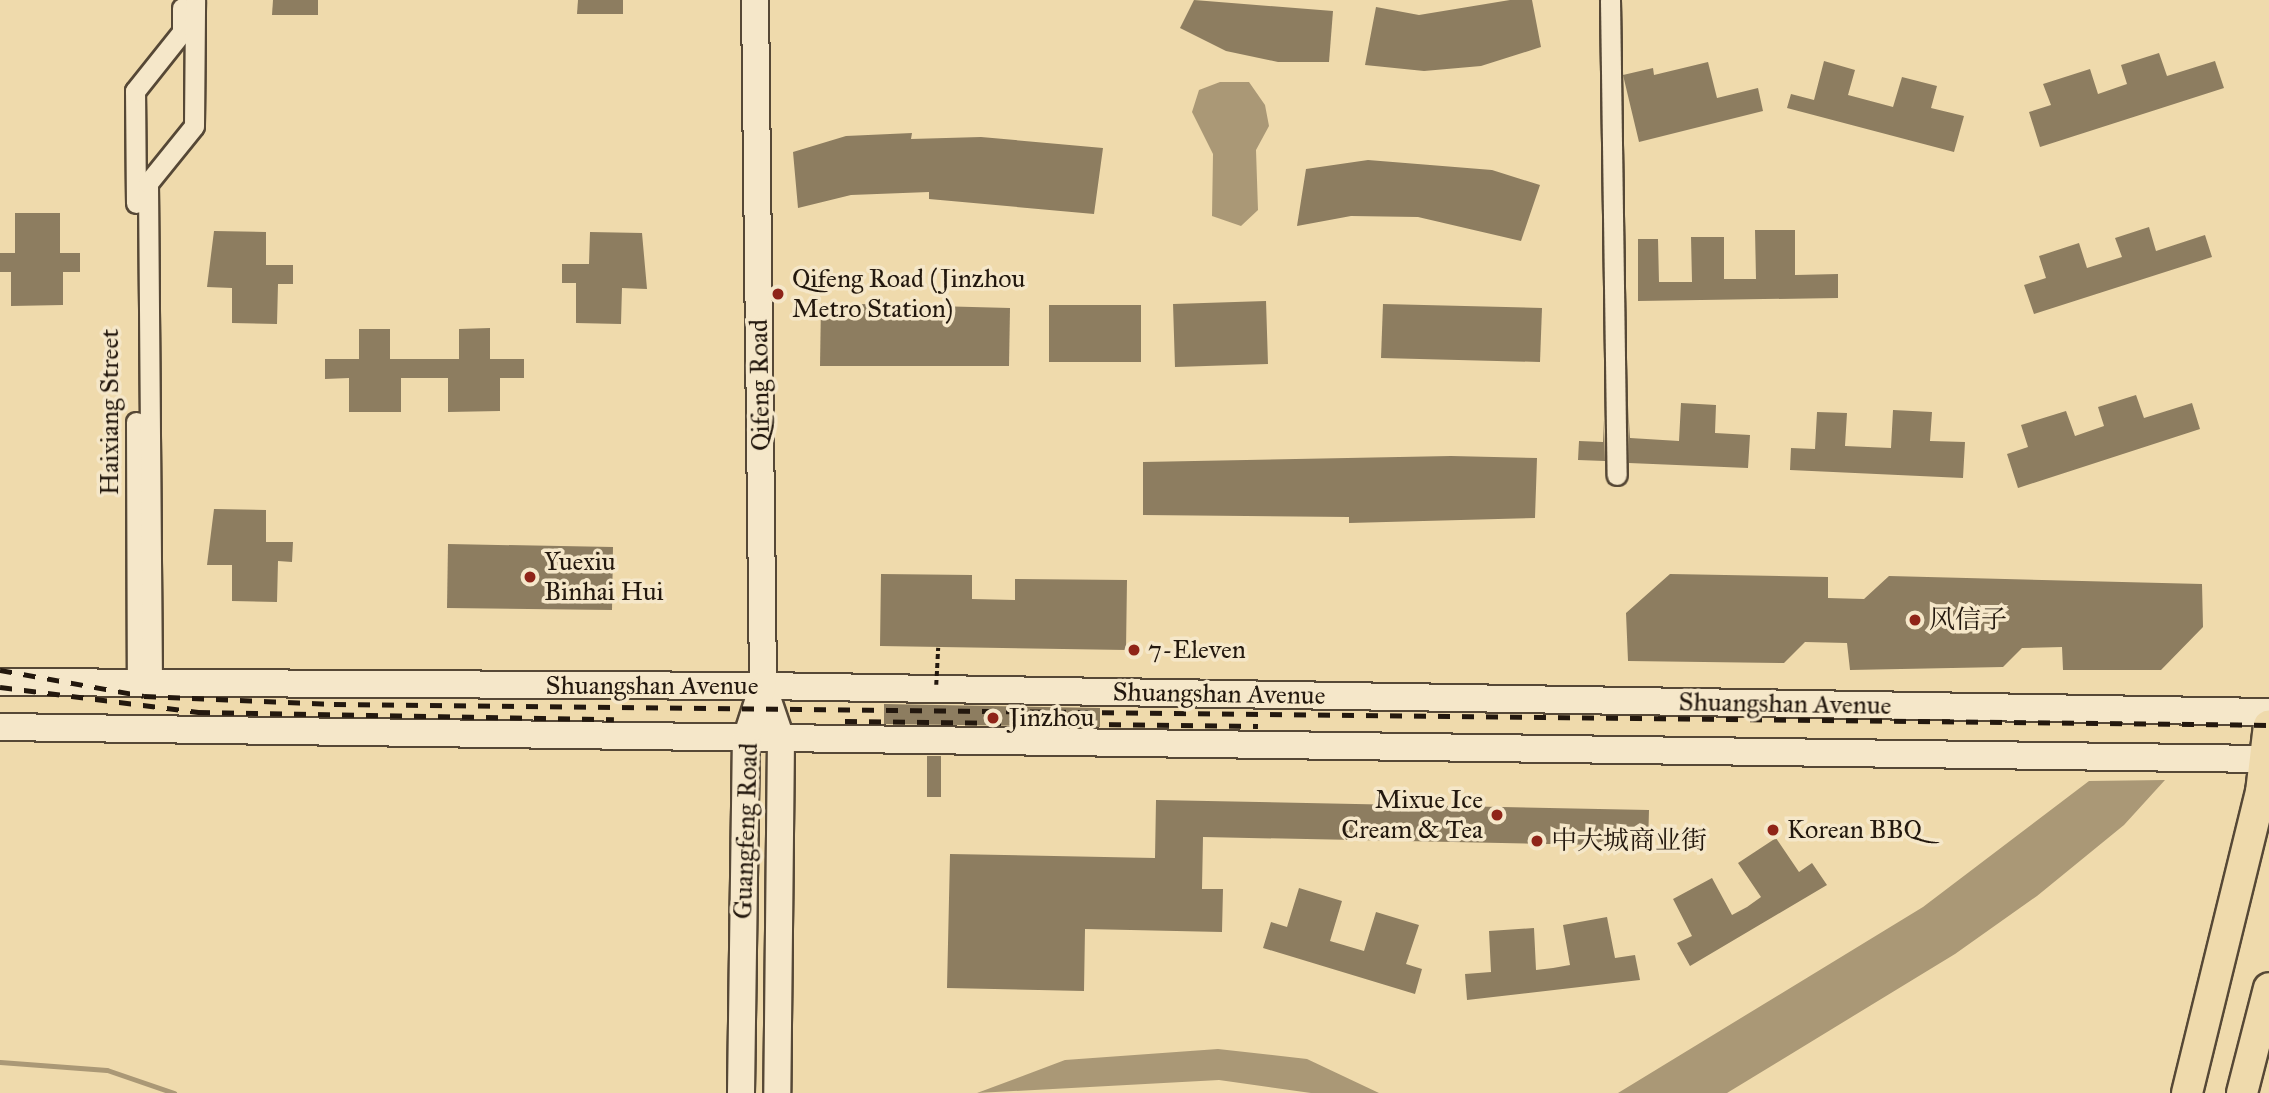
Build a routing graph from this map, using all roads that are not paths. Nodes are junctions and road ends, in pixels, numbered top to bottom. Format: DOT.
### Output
graph roads {
  1 [pos="182,0"];
  2 [pos="195,0"];
  3 [pos="755,0"];
  4 [pos="1609,0"];
  5 [pos="156,65"];
  6 [pos="194,80"];
  7 [pos="136,141"];
  8 [pos="169,157"];
  9 [pos="1617,475"];
  10 [pos="0,682"];
  11 [pos="144,683"];
  12 [pos="763,686"];
  13 [pos="2269,712"];
  14 [pos="2269,725"];
  15 [pos="0,727"];
  16 [pos="746,739"];
  17 [pos="781,739"];
  18 [pos="2267,759"];
  19 [pos="2269,988"];
  20 [pos="741,1093"];
  21 [pos="777,1093"];
  22 [pos="2187,1093"];
  23 [pos="2242,1093"];
  1 -- 5 [label="street, Haixiang Street"];
  2 -- 6 [label="street, Haixiang Street"];
  3 -- 12 [label="street, Qifeng Road"];
  4 -- 9 [label="street"];
  5 -- 6 [label="street"];
  5 -- 7 [label="street, Haixiang Street"];
  6 -- 8 [label="street, Haixiang Street"];
  7 -- 8 [label="street"];
  7 -- 11 [label="street, Haixiang Street"];
  8 -- 11 [label="street, Haixiang Street"];
  10 -- 11 [label="street, Shuangshan Avenue"];
  11 -- 12 [label="street, Shuangshan Avenue"];
  12 -- 13 [label="street, Shuangshan Avenue"];
  12 -- 16 [label="street, Guangfeng Road"];
  12 -- 17 [label="street, Guangfeng Road"];
  14 -- 18 [label="main road"];
  15 -- 16 [label="street, Shuangshan Avenue"];
  16 -- 17 [label="street, Shuangshan Avenue"];
  16 -- 20 [label="street, Guangfeng Road"];
  17 -- 18 [label="street, Shuangshan Avenue"];
  17 -- 21 [label="street, Guangfeng Road"];
  18 -- 22 [label="main road"];
  19 -- 23 [label="main road"];
}
